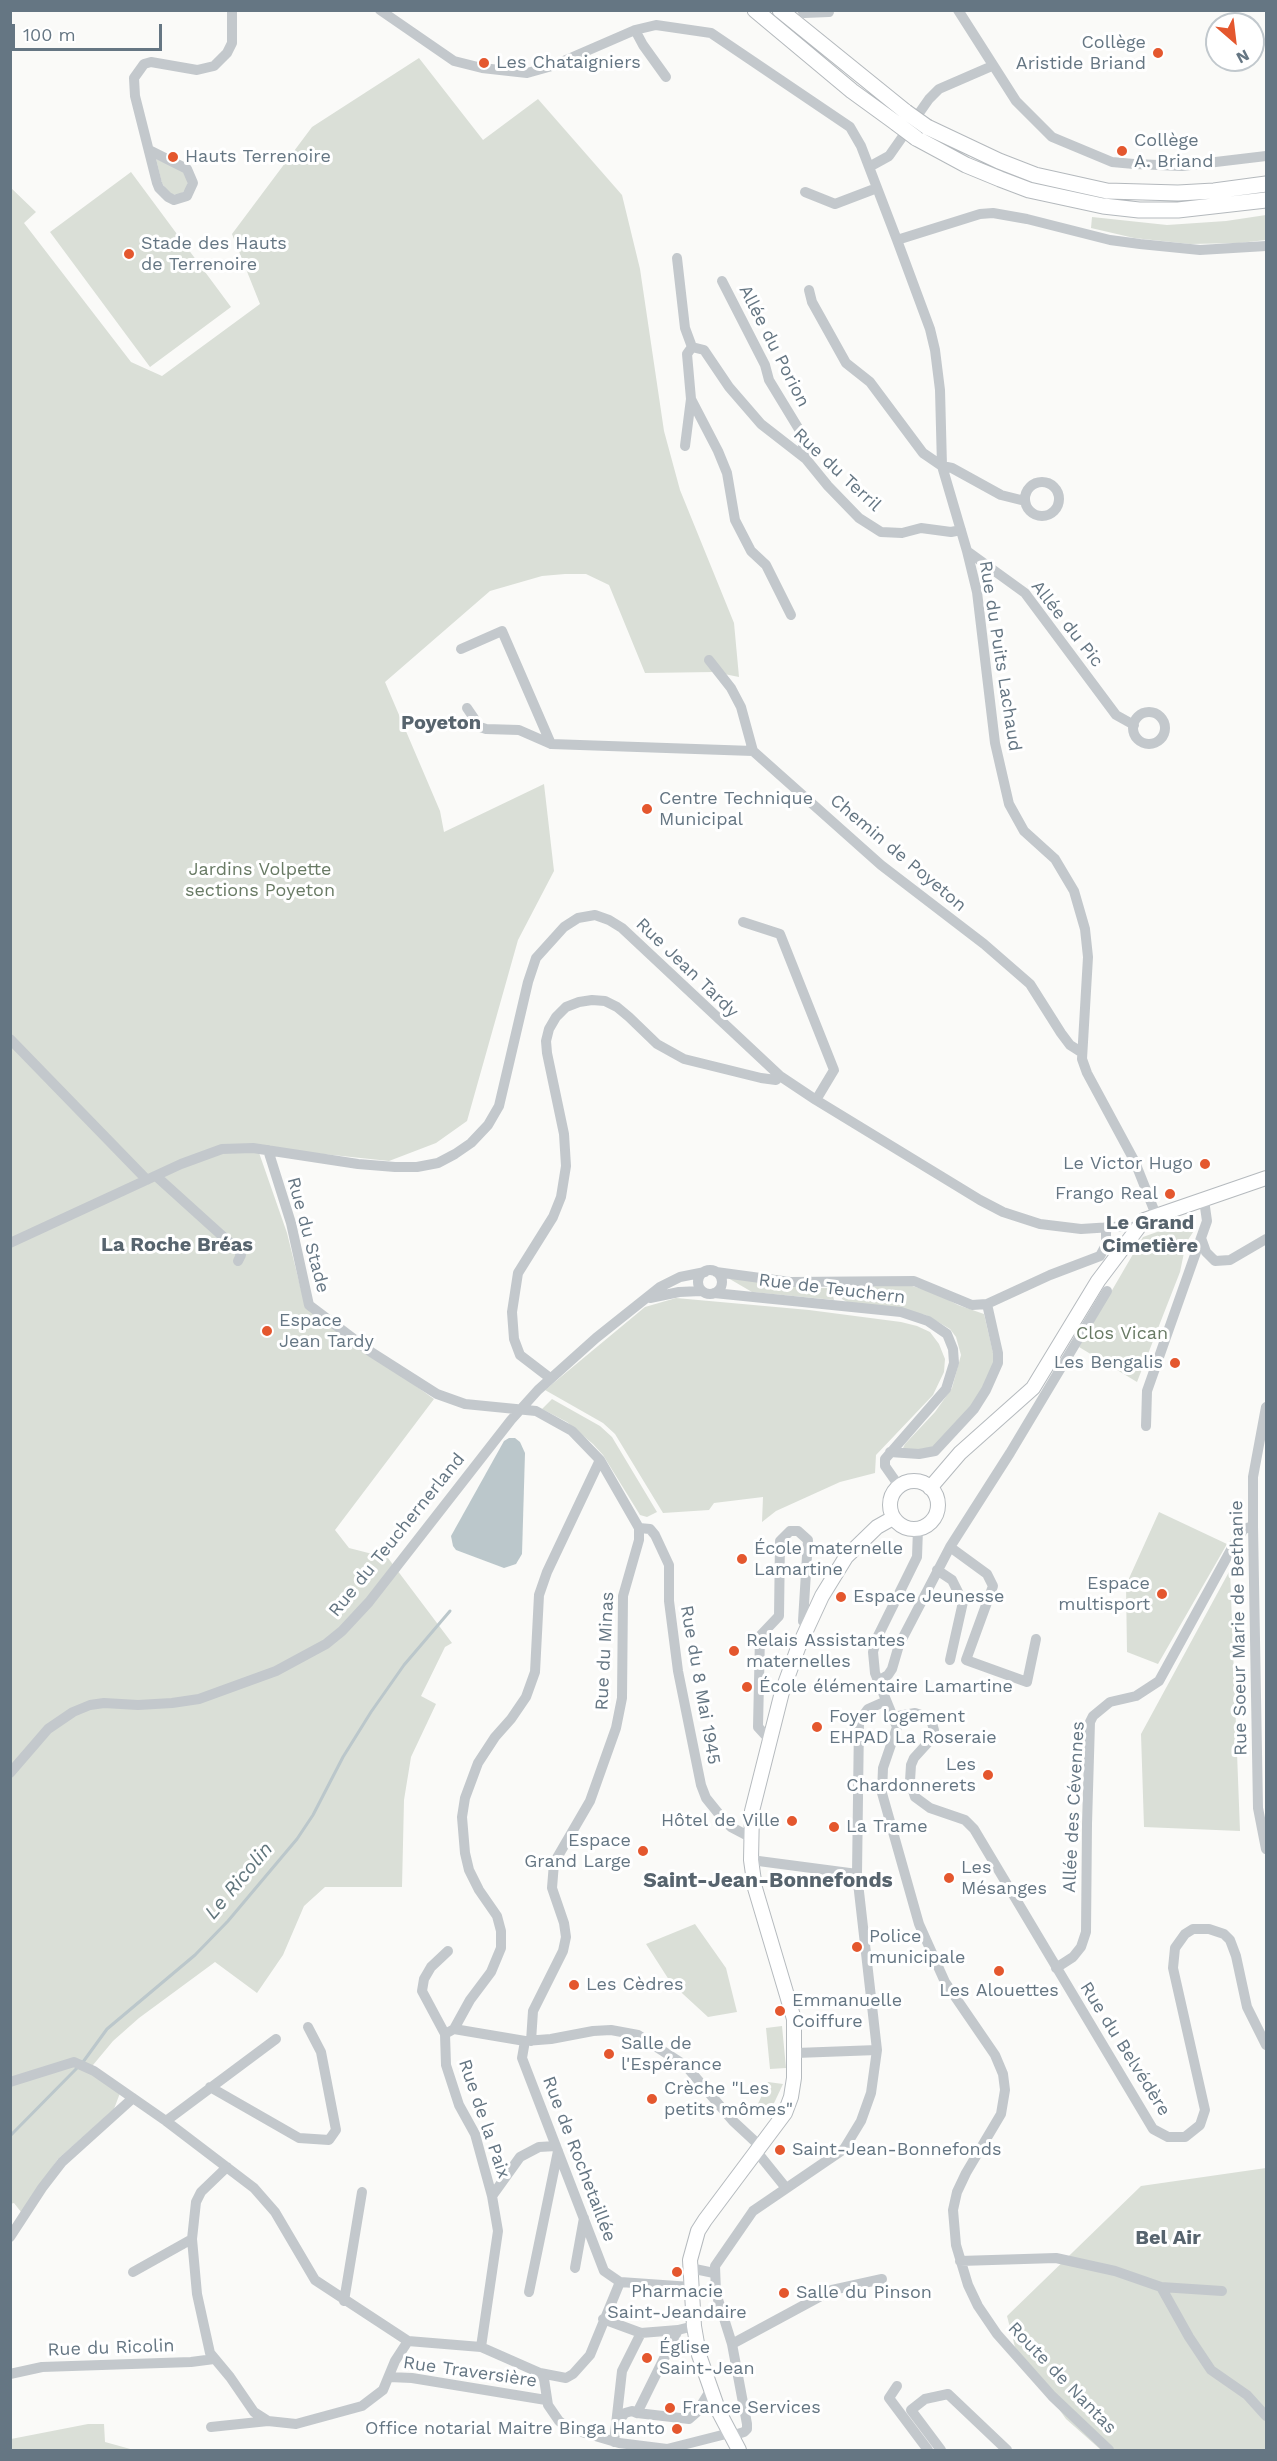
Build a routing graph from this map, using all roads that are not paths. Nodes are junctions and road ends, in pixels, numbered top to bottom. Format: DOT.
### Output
graph roads {
  1 [pos="232,10"];
  2 [pos="380,10"];
  3 [pos="755,10"];
  4 [pos="780,10"];
  5 [pos="802,10"];
  6 [pos="958,10"];
  7 [pos="829,12"];
  8 [pos="635,30"];
  9 [pos="992,66"];
  10 [pos="666,77"];
  11 [pos="901,118"];
  12 [pos="149,150"];
  13 [pos="1266,156"];
  14 [pos="869,167"];
  15 [pos="877,188"];
  16 [pos="805,192"];
  17 [pos="1263,192"];
  18 [pos="897,240"];
  19 [pos="1266,246"];
  20 [pos="677,258"];
  21 [pos="722,281"];
  22 [pos="809,290"];
  23 [pos="692,347"];
  24 [pos="692,399"];
  25 [pos="685,446"];
  26 [pos="806,459"];
  27 [pos="942,466"];
  28 [pos="1025,501"];
  29 [pos="960,530"];
  30 [pos="967,550"];
  31 [pos="791,615"];
  32 [pos="461,649"];
  33 [pos="709,660"];
  34 [pos="467,708"];
  35 [pos="1134,725"];
  36 [pos="551,744"];
  37 [pos="753,751"];
  38 [pos="743,922"];
  39 [pos="10,1039"];
  40 [pos="1081,1052"];
  41 [pos="780,1076"];
  42 [pos="816,1100"];
  43 [pos="268,1149"];
  44 [pos="151,1178"];
  45 [pos="1266,1178"];
  46 [pos="1204,1200"];
  47 [pos="1155,1215"];
  48 [pos="1106,1227"];
  49 [pos="1134,1229"];
  50 [pos="1201,1238"];
  51 [pos="1266,1239"];
  52 [pos="10,1243"];
  53 [pos="238,1261"];
  54 [pos="714,1275"];
  55 [pos="701,1291"];
  56 [pos="1107,1291"];
  57 [pos="714,1293"];
  58 [pos="743,1296"];
  59 [pos="644,1299"];
  60 [pos="987,1304"];
  61 [pos="550,1378"];
  62 [pos="520,1408"];
  63 [pos="1266,1411"];
  64 [pos="1146,1426"];
  65 [pos="890,1452"];
  66 [pos="600,1460"];
  67 [pos="899,1486"];
  68 [pos="930,1488"];
  69 [pos="893,1518"];
  70 [pos="1253,1526"];
  71 [pos="639,1528"];
  72 [pos="918,1529"];
  73 [pos="950,1546"];
  74 [pos="937,1570"];
  75 [pos="1266,1588"];
  76 [pos="1255,1592"];
  77 [pos="809,1623"];
  78 [pos="1036,1639"];
  79 [pos="950,1660"];
  80 [pos="878,1681"];
  81 [pos="1266,1688"];
  82 [pos="1255,1696"];
  83 [pos="886,1701"];
  84 [pos="893,1717"];
  85 [pos="769,1739"];
  86 [pos="10,1773"];
  87 [pos="750,1837"];
  88 [pos="1266,1849"];
  89 [pos="751,1860"];
  90 [pos="857,1874"];
  91 [pos="448,1951"];
  92 [pos="1056,1968"];
  93 [pos="308,2027"];
  94 [pos="449,2031"];
  95 [pos="276,2039"];
  96 [pos="528,2041"];
  97 [pos="1266,2045"];
  98 [pos="877,2050"];
  99 [pos="796,2053"];
  100 [pos="10,2082"];
  101 [pos="210,2087"];
  102 [pos="133,2098"];
  103 [pos="166,2121"];
  104 [pos="557,2148"];
  105 [pos="759,2150"];
  106 [pos="227,2167"];
  107 [pos="786,2188"];
  108 [pos="362,2192"];
  109 [pos="492,2196"];
  110 [pos="584,2217"];
  111 [pos="10,2237"];
  112 [pos="192,2239"];
  113 [pos="960,2261"];
  114 [pos="575,2268"];
  115 [pos="690,2268"];
  116 [pos="133,2272"];
  117 [pos="714,2273"];
  118 [pos="882,2279"];
  119 [pos="620,2282"];
  120 [pos="691,2287"];
  121 [pos="1161,2287"];
  122 [pos="529,2292"];
  123 [pos="1222,2292"];
  124 [pos="344,2301"];
  125 [pos="603,2319"];
  126 [pos="694,2326"];
  127 [pos="678,2330"];
  128 [pos="641,2333"];
  129 [pos="408,2341"];
  130 [pos="732,2344"];
  131 [pos="481,2347"];
  132 [pos="213,2359"];
  133 [pos="540,2373"];
  134 [pos="10,2374"];
  135 [pos="389,2377"];
  136 [pos="897,2386"];
  137 [pos="710,2391"];
  138 [pos="546,2400"];
  139 [pos="637,2413"];
  140 [pos="1266,2416"];
  141 [pos="268,2421"];
  142 [pos="616,2424"];
  143 [pos="212,2427"];
  144 [pos="731,2434"];
  145 [pos="617,2445"];
  146 [pos="740,2451"];
  147 [pos="927,2451"];
  148 [pos="941,2451"];
  149 [pos="1007,2451"];
  150 [pos="1109,2451"];
  1 -- 12 [label="street"];
  2 -- 8 [label="street, Rue du Puits Lachaud"];
  3 -- 11 [label="highway"];
  4 -- 11 [label="highway"];
  5 -- 7 [label="street"];
  6 -- 9 [label="street"];
  8 -- 10 [label="street"];
  8 -- 14 [label="street, Rue du Puits Lachaud"];
  9 -- 13 [label="street"];
  9 -- 14 [label="street"];
  11 -- 17 [label="highway, bridge"];
  12 -- 12 [label="street"];
  14 -- 15 [label="street, Rue du Puits Lachaud"];
  15 -- 16 [label="street"];
  15 -- 18 [label="street, Rue du Puits Lachaud"];
  18 -- 19 [label="street"];
  18 -- 27 [label="street, Rue du Puits Lachaud"];
  20 -- 23 [label="street"];
  21 -- 26 [label="street, Allée du Porion"];
  22 -- 27 [label="street"];
  23 -- 24 [label="street"];
  23 -- 26 [label="street, Rue du Terril"];
  24 -- 25 [label="street"];
  24 -- 31 [label="street"];
  26 -- 29 [label="street, Rue du Terril"];
  27 -- 28 [label="street"];
  27 -- 29 [label="street, Rue du Puits Lachaud"];
  29 -- 30 [label="street, Rue du Puits Lachaud"];
  30 -- 35 [label="street, Allée du Pic"];
  30 -- 40 [label="street, Rue du Puits Lachaud"];
  32 -- 36 [label="street"];
  33 -- 37 [label="street"];
  34 -- 36 [label="street"];
  36 -- 37 [label="street"];
  37 -- 40 [label="street, Chemin de Poyeton"];
  38 -- 42 [label="street"];
  39 -- 44 [label="street"];
  40 -- 47 [label="street"];
  41 -- 42 [label="street, Rue Jean Tardy"];
  41 -- 43 [label="street, Rue Jean Tardy"];
  41 -- 61 [label="street"];
  42 -- 48 [label="street, Rue Jean Tardy"];
  43 -- 44 [label="street, Rue Jean Tardy"];
  43 -- 62 [label="street, Rue du Stade"];
  44 -- 52 [label="street, Rue Jean Tardy"];
  44 -- 53 [label="street"];
  45 -- 46 [label="main road"];
  46 -- 47 [label="main road"];
  46 -- 50 [label="street"];
  47 -- 49 [label="main road"];
  48 -- 49 [label="street, Rue Jean Tardy"];
  48 -- 60 [label="street"];
  49 -- 68 [label="main road"];
  50 -- 51 [label="street"];
  50 -- 64 [label="street"];
  54 -- 55 [label="street"];
  54 -- 57 [label="street"];
  54 -- 58 [label="street"];
  54 -- 59 [label="street, Rue du Teuchernerland"];
  54 -- 60 [label="street, Rue du Teuchernerland"];
  55 -- 57 [label="street, Rue du Teuchernerland"];
  55 -- 59 [label="street, Rue du Teuchernerland"];
  56 -- 73 [label="street"];
  57 -- 58 [label="street"];
  58 -- 65 [label="street, Rue de Teuchern"];
  59 -- 61 [label="street, Rue du Teuchernerland"];
  60 -- 65 [label="street"];
  61 -- 62 [label="street, Rue du Teuchernerland"];
  62 -- 66 [label="street, Rue du 8 Mai 1945"];
  62 -- 86 [label="street, Rue du Teuchernerland"];
  63 -- 70 [label="street, Rue Soeur Marie de Bethanie"];
  65 -- 67 [label="street"];
  66 -- 71 [label="street, Rue du 8 Mai 1945"];
  66 -- 94 [label="street"];
  67 -- 68 [label="main road"];
  67 -- 69 [label="main road"];
  68 -- 72 [label="main road"];
  69 -- 72 [label="main road"];
  69 -- 77 [label="main road"];
  70 -- 76 [label="street, Rue Soeur Marie de Bethanie"];
  70 -- 92 [label="street, Allée des Cévennes"];
  71 -- 87 [label="street, Rue du 8 Mai 1945"];
  71 -- 96 [label="street, Rue du Minas"];
  72 -- 80 [label="street, Route de Nantas"];
  73 -- 74 [label="street"];
  73 -- 78 [label="street"];
  74 -- 79 [label="street"];
  74 -- 80 [label="street"];
  75 -- 76 [label="street"];
  76 -- 82 [label="street, Rue Soeur Marie de Bethanie"];
  77 -- 85 [label="main road"];
  77 -- 85 [label="street"];
  80 -- 83 [label="street, Route de Nantas"];
  81 -- 82 [label="street"];
  82 -- 88 [label="street, Rue Soeur Marie de Bethanie"];
  83 -- 84 [label="street, Route de Nantas"];
  83 -- 90 [label="street"];
  84 -- 92 [label="street, Rue du Belvédère"];
  84 -- 113 [label="street, Route de Nantas"];
  85 -- 87 [label="main road"];
  87 -- 89 [label="main road"];
  89 -- 90 [label="street"];
  89 -- 99 [label="main road"];
  90 -- 98 [label="street"];
  91 -- 94 [label="street, Rue de la Paix"];
  92 -- 97 [label="street, Rue du Belvédère"];
  93 -- 101 [label="street"];
  94 -- 96 [label="street"];
  94 -- 109 [label="street, Rue de la Paix"];
  95 -- 101 [label="street"];
  96 -- 104 [label="street, Rue de Rochetaillée"];
  96 -- 105 [label="street"];
  98 -- 99 [label="street"];
  98 -- 107 [label="street"];
  99 -- 105 [label="main road"];
  100 -- 102 [label="street"];
  101 -- 103 [label="street"];
  102 -- 103 [label="street"];
  102 -- 111 [label="street"];
  103 -- 106 [label="street"];
  104 -- 109 [label="street"];
  104 -- 110 [label="street, Rue de Rochetaillée"];
  104 -- 122 [label="street"];
  105 -- 107 [label="street"];
  105 -- 115 [label="main road"];
  106 -- 112 [label="street"];
  106 -- 124 [label="street"];
  107 -- 117 [label="street"];
  108 -- 124 [label="street"];
  109 -- 131 [label="street, Rue de la Paix"];
  110 -- 114 [label="street"];
  110 -- 119 [label="street, Rue de Rochetaillée"];
  112 -- 116 [label="street"];
  112 -- 132 [label="street"];
  113 -- 121 [label="street"];
  113 -- 150 [label="street, Route de Nantas"];
  115 -- 117 [label="street"];
  115 -- 120 [label="main road"];
  117 -- 130 [label="street"];
  118 -- 130 [label="street"];
  119 -- 120 [label="street"];
  119 -- 125 [label="street"];
  120 -- 126 [label="main road"];
  121 -- 123 [label="street"];
  121 -- 140 [label="street"];
  124 -- 129 [label="street"];
  125 -- 128 [label="street"];
  125 -- 133 [label="street"];
  126 -- 127 [label="street"];
  126 -- 137 [label="main road"];
  127 -- 128 [label="street"];
  127 -- 139 [label="street"];
  128 -- 142 [label="street"];
  129 -- 131 [label="street"];
  129 -- 135 [label="street"];
  130 -- 144 [label="street"];
  131 -- 133 [label="street"];
  132 -- 134 [label="street, Rue du Ricolin"];
  132 -- 141 [label="street"];
  133 -- 138 [label="street"];
  135 -- 138 [label="street, Rue Traversière"];
  135 -- 141 [label="street"];
  136 -- 147 [label="street"];
  137 -- 139 [label="street"];
  137 -- 144 [label="main road"];
  138 -- 145 [label="street"];
  139 -- 142 [label="street"];
  141 -- 143 [label="street"];
  142 -- 145 [label="street"];
  144 -- 145 [label="street"];
  144 -- 146 [label="main road"];
  148 -- 149 [label="street"];
}
